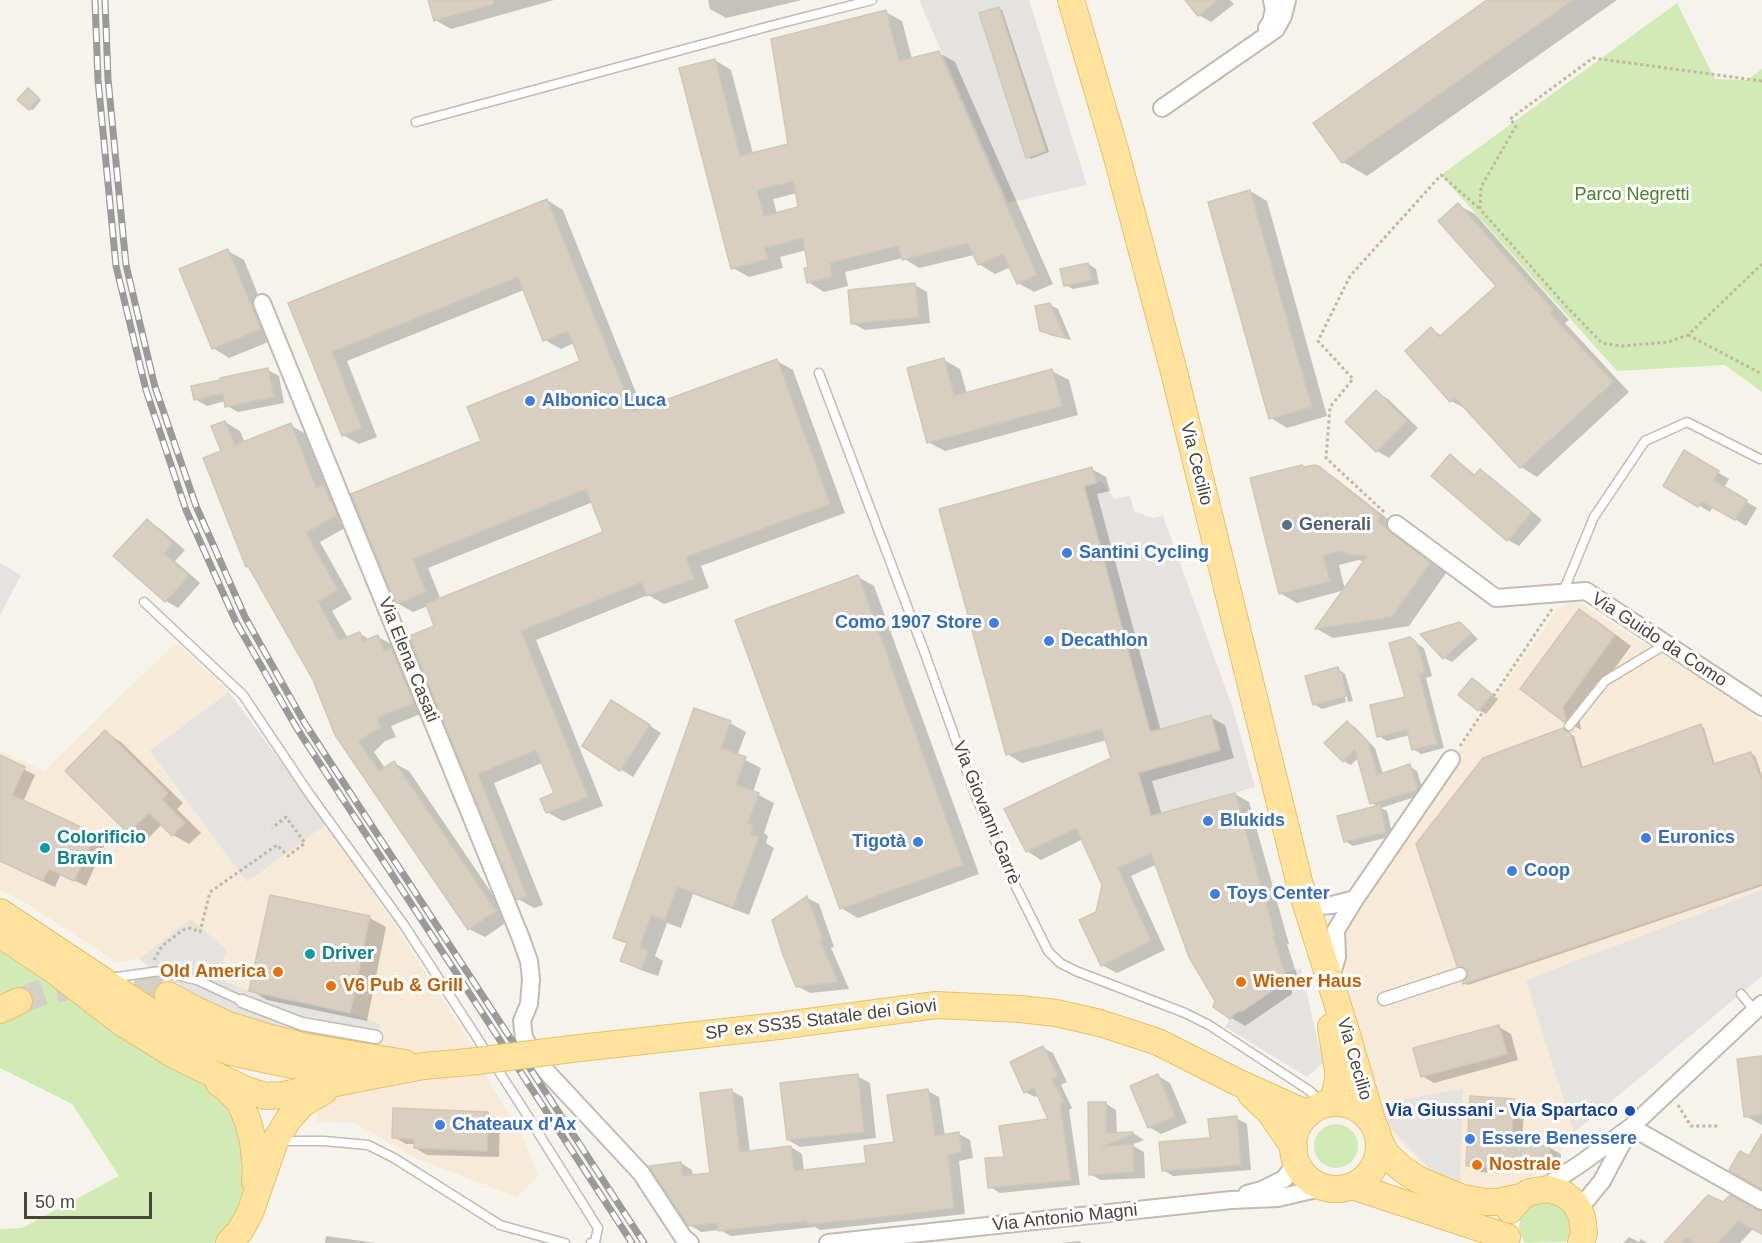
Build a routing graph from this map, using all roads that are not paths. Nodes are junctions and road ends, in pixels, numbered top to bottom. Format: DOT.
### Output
graph roads {
  1 [pos="872,0"];
  2 [pos="1071,0"];
  3 [pos="1081,0"];
  4 [pos="1272,0"];
  5 [pos="1287,0"];
  6 [pos="1082,38"];
  7 [pos="1257,43"];
  8 [pos="1162,108"];
  9 [pos="416,122"];
  10 [pos="262,303"];
  11 [pos="819,373"];
  12 [pos="1760,459"];
  13 [pos="1396,524"];
  14 [pos="1563,593"];
  15 [pos="144,602"];
  16 [pos="1666,644"];
  17 [pos="1762,707"];
  18 [pos="1569,726"];
  19 [pos="1451,759"];
  20 [pos="1305,899"];
  21 [pos="1354,899"];
  22 [pos="0,912"];
  23 [pos="0,934"];
  24 [pos="1460,974"];
  25 [pos="1330,980"];
  26 [pos="164,983"];
  27 [pos="90,985"];
  28 [pos="1741,994"];
  29 [pos="1384,999"];
  30 [pos="242,1001"];
  31 [pos="1758,1007"];
  32 [pos="231,1052"];
  33 [pos="387,1053"];
  34 [pos="176,1056"];
  35 [pos="340,1082"];
  36 [pos="1238,1082"];
  37 [pos="284,1095"];
  38 [pos="1321,1107"];
  39 [pos="1631,1127"];
  40 [pos="1376,1132"];
  41 [pos="275,1141"];
  42 [pos="1294,1152"];
  43 [pos="1352,1186"];
  44 [pos="1325,1187"];
  45 [pos="1531,1193"];
  46 [pos="255,1197"];
  47 [pos="1230,1200"];
  48 [pos="1762,1201"];
  49 [pos="1579,1209"];
  50 [pos="1508,1240"];
  51 [pos="229,1243"];
  52 [pos="565,1243"];
  53 [pos="591,1243"];
  54 [pos="690,1243"];
  55 [pos="828,1243"];
  56 [pos="1581,1243"];
  1 -- 9 [label="lane"];
  2 -- 6 [label="main road, Via Cecilio"];
  3 -- 6 [label="main road, Via Cecilio"];
  4 -- 7 [label="street"];
  5 -- 7 [label="street"];
  6 -- 20 [label="main road, Via Cecilio"];
  7 -- 8 [label="street"];
  10 -- 54 [label="street, Via Elena Casati"];
  11 -- 38 [label="lane, Via Giovanni Garrè"];
  12 -- 14 [label="lane"];
  13 -- 14 [label="street, Via Guido da Como"];
  14 -- 16 [label="street, Via Guido da Como"];
  15 -- 53 [label="lane"];
  16 -- 17 [label="street, Via Guido da Como"];
  16 -- 18 [label="lane"];
  19 -- 21 [label="street"];
  20 -- 21 [label="street"];
  20 -- 25 [label="main road, Via Cecilio"];
  20 -- 38 [label="main road, Via Cecilio"];
  21 -- 25 [label="street"];
  22 -- 27 [label="main road"];
  23 -- 27 [label="main road"];
  24 -- 29 [label="street"];
  25 -- 40 [label="main road, Via Cecilio"];
  26 -- 27 [label="lane"];
  26 -- 30 [label="lane"];
  26 -- 33 [label="main road"];
  27 -- 32 [label="main road"];
  27 -- 34 [label="main road"];
  28 -- 31 [label="lane"];
  30 -- 33 [label="street"];
  31 -- 39 [label="street"];
  32 -- 33 [label="main road"];
  32 -- 37 [label="main road"];
  33 -- 35 [label="main road"];
  33 -- 36 [label="main road, SP ex SS35 Statale dei Giovi, bridge"];
  34 -- 37 [label="main road"];
  34 -- 46 [label="main road"];
  35 -- 37 [label="main road"];
  35 -- 41 [label="main road"];
  36 -- 38 [label="main road, SP ex SS35 Statale dei Giovi"];
  36 -- 42 [label="main road, SP ex SS35 Statale dei Giovi"];
  37 -- 41 [label="main road"];
  38 -- 40 [label="main road"];
  38 -- 42 [label="main road"];
  39 -- 45 [label="street"];
  39 -- 48 [label="street"];
  39 -- 49 [label="street"];
  40 -- 43 [label="main road"];
  40 -- 45 [label="main road"];
  41 -- 46 [label="main road"];
  41 -- 52 [label="lane"];
  42 -- 44 [label="main road"];
  42 -- 47 [label="street"];
  43 -- 44 [label="main road"];
  43 -- 50 [label="main road"];
  44 -- 47 [label="street"];
  45 -- 49 [label="main road"];
  45 -- 50 [label="main road"];
  46 -- 51 [label="main road"];
  47 -- 55 [label="street, Via Antonio Magni"];
  49 -- 56 [label="main road"];
}
